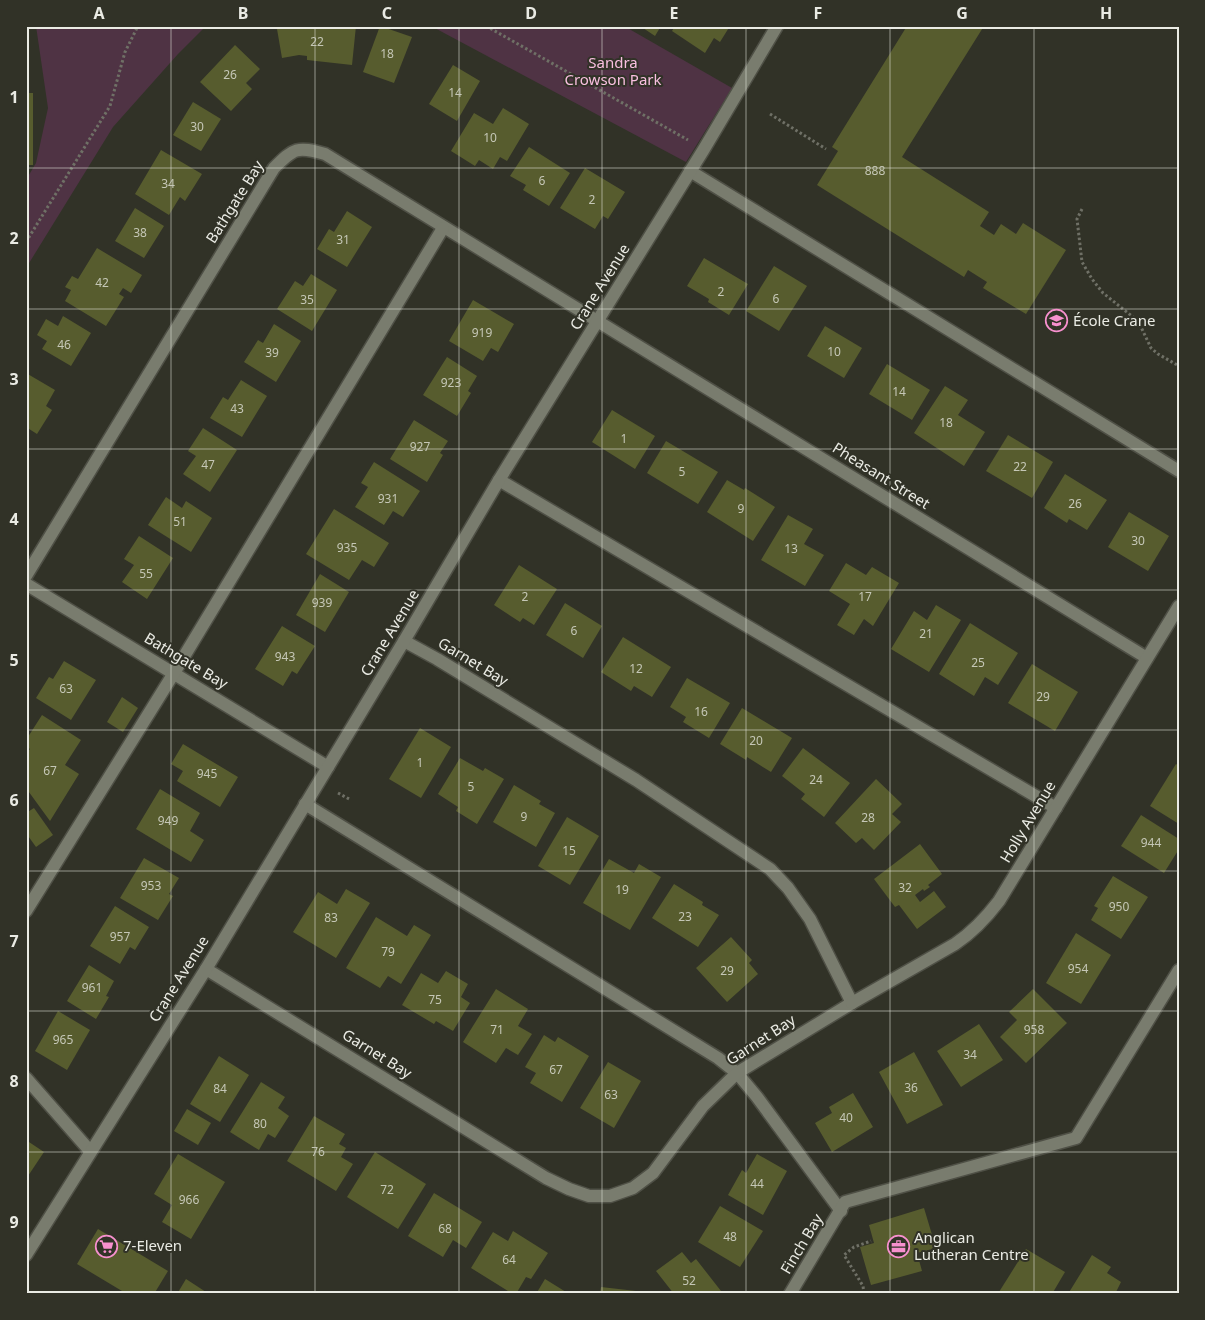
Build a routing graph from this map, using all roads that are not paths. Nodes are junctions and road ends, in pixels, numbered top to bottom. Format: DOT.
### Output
graph roads {
  1 [pos="777,26"];
  2 [pos="690,171"];
  3 [pos="443,228"];
  4 [pos="598,321"];
  5 [pos="1179,471"];
  6 [pos="499,480"];
  7 [pos="26,576"];
  8 [pos="26,584"];
  9 [pos="1179,606"];
  10 [pos="404,641"];
  11 [pos="1147,658"];
  12 [pos="174,673"];
  13 [pos="328,767"];
  14 [pos="305,804"];
  15 [pos="1056,808"];
  16 [pos="26,911"];
  17 [pos="206,969"];
  18 [pos="1179,970"];
  19 [pos="852,1003"];
  20 [pos="737,1073"];
  21 [pos="26,1078"];
  22 [pos="90,1151"];
  23 [pos="841,1211"];
  24 [pos="26,1254"];
  25 [pos="790,1294"];
  1 -- 2 [label="street, Crane Avenue"];
  2 -- 4 [label="street, Crane Avenue"];
  2 -- 5 [label="street"];
  3 -- 4 [label="street, Bathgate Bay"];
  3 -- 7 [label="street, Bathgate Bay"];
  3 -- 12 [label="street"];
  4 -- 6 [label="street, Crane Avenue"];
  4 -- 11 [label="street, Pheasant Street"];
  6 -- 10 [label="street, Crane Avenue"];
  6 -- 15 [label="street"];
  8 -- 12 [label="street, Bathgate Bay"];
  9 -- 11 [label="street, Holly Avenue"];
  10 -- 13 [label="street, Crane Avenue"];
  10 -- 19 [label="street, Garnet Bay"];
  11 -- 15 [label="street, Holly Avenue"];
  12 -- 13 [label="street, Bathgate Bay"];
  12 -- 16 [label="street"];
  13 -- 14 [label="street, Crane Avenue"];
  14 -- 17 [label="street, Crane Avenue"];
  14 -- 20 [label="street"];
  15 -- 19 [label="street, Holly Avenue"];
  17 -- 20 [label="street, Garnet Bay"];
  17 -- 22 [label="street, Crane Avenue"];
  18 -- 23 [label="street"];
  19 -- 20 [label="street, Garnet Bay"];
  20 -- 23 [label="street"];
  21 -- 22 [label="street"];
  22 -- 24 [label="street, Crane Avenue"];
  23 -- 25 [label="street, Finch Bay"];
}
